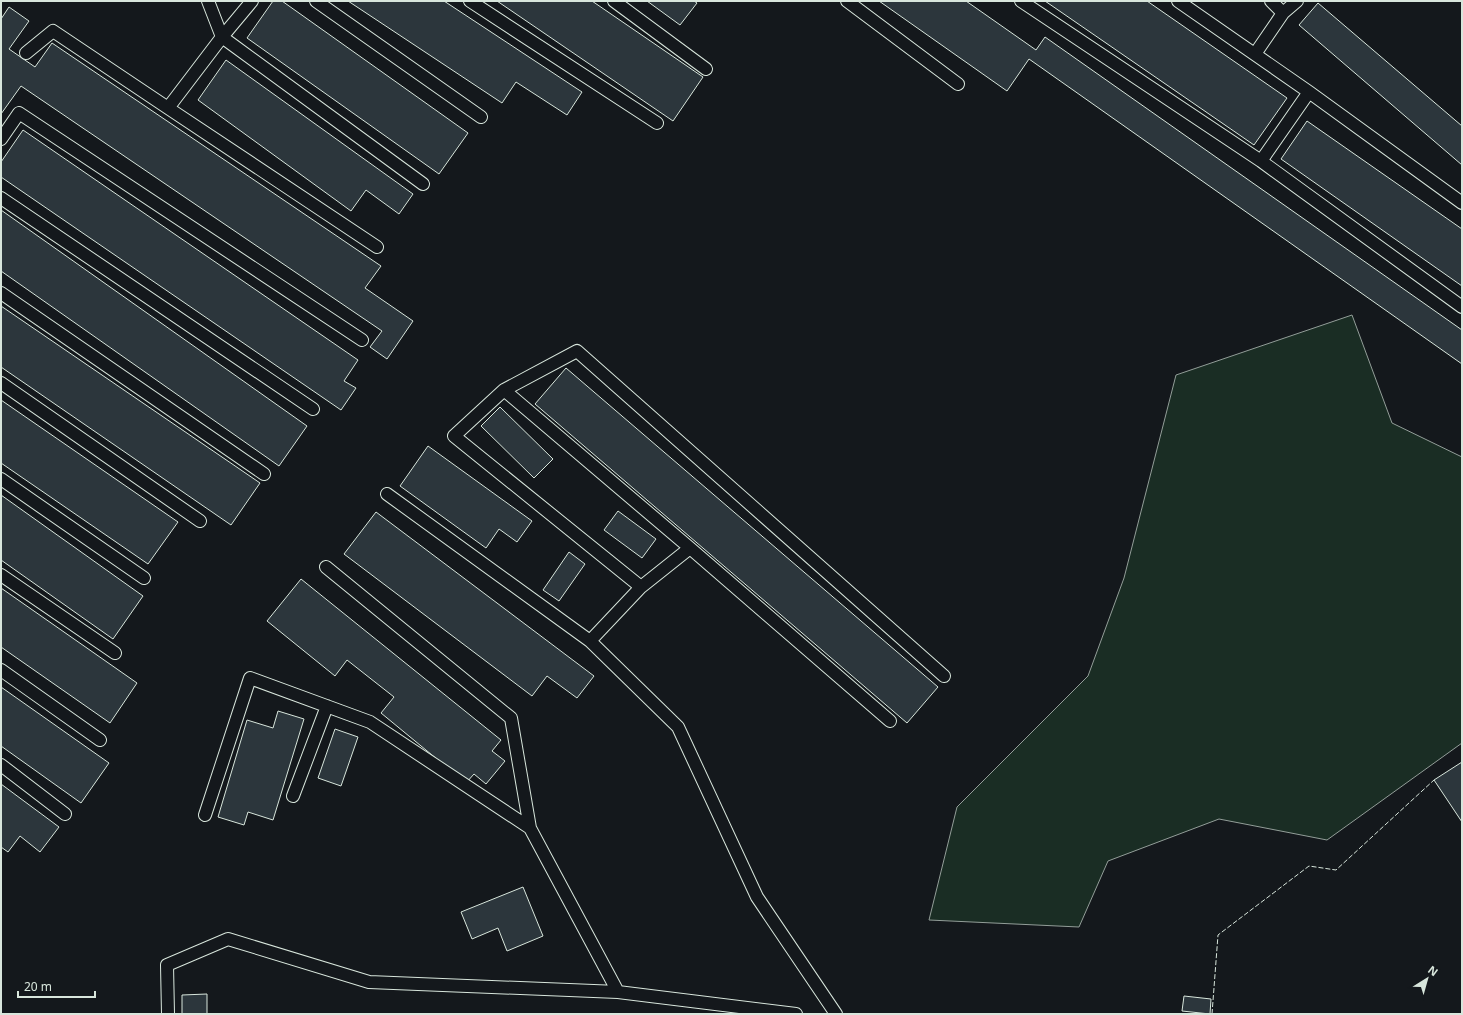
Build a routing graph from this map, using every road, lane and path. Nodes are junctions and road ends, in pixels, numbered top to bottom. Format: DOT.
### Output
graph roads {
  1 [pos="208,1"];
  2 [pos="252,1"];
  3 [pos="316,1"];
  4 [pos="470,1"];
  5 [pos="614,1"];
  6 [pos="847,1"];
  7 [pos="1021,1"];
  8 [pos="1178,1"];
  9 [pos="1271,1"];
  10 [pos="1297,1"];
  11 [pos="1283,13"];
  12 [pos="222,37"];
  13 [pos="26,53"];
  14 [pos="1255,54"];
  15 [pos="706,69"];
  16 [pos="958,84"];
  17 [pos="1309,92"];
  18 [pos="168,108"];
  19 [pos="481,117"];
  20 [pos="657,123"];
  21 [pos="1,139"];
  22 [pos="1261,160"];
  23 [pos="423,184"];
  24 [pos="1,198"];
  25 [pos="1462,203"];
  26 [pos="377,247"];
  27 [pos="1,293"];
  28 [pos="1462,308"];
  29 [pos="362,340"];
  30 [pos="1,383"];
  31 [pos="504,390"];
  32 [pos="313,409"];
  33 [pos="264,474"];
  34 [pos="1,479"];
  35 [pos="387,494"];
  36 [pos="200,521"];
  37 [pos="690,548"];
  38 [pos="326,567"];
  39 [pos="1,575"];
  40 [pos="144,578"];
  41 [pos="640,587"];
  42 [pos="590,641"];
  43 [pos="115,653"];
  44 [pos="1,670"];
  45 [pos="944,676"];
  46 [pos="327,706"];
  47 [pos="890,721"];
  48 [pos="100,740"];
  49 [pos="1,765"];
  50 [pos="294,796"];
  51 [pos="65,814"];
  52 [pos="205,815"];
  53 [pos="530,828"];
  54 [pos="618,992"];
  55 [pos="168,1014"];
  56 [pos="796,1014"];
  57 [pos="836,1014"];
  1 -- 12 [label="lane"];
  2 -- 12 [label="lane"];
  3 -- 19 [label="lane"];
  4 -- 20 [label="lane"];
  5 -- 15 [label="lane"];
  6 -- 16 [label="lane"];
  7 -- 22 [label="lane"];
  8 -- 14 [label="lane"];
  9 -- 11 [label="lane"];
  10 -- 11 [label="lane"];
  11 -- 14 [label="lane"];
  12 -- 18 [label="lane"];
  12 -- 23 [label="lane"];
  13 -- 18 [label="lane"];
  14 -- 17 [label="lane"];
  17 -- 22 [label="lane"];
  17 -- 25 [label="lane"];
  18 -- 26 [label="lane"];
  21 -- 29 [label="lane"];
  22 -- 28 [label="lane"];
  24 -- 32 [label="lane"];
  27 -- 33 [label="lane"];
  30 -- 36 [label="lane"];
  31 -- 37 [label="lane"];
  31 -- 41 [label="lane"];
  31 -- 45 [label="lane"];
  34 -- 40 [label="lane"];
  35 -- 42 [label="lane"];
  37 -- 41 [label="lane"];
  37 -- 47 [label="lane"];
  38 -- 53 [label="lane"];
  39 -- 43 [label="lane"];
  41 -- 42 [label="lane"];
  42 -- 57 [label="lane"];
  44 -- 48 [label="lane"];
  46 -- 50 [label="lane"];
  46 -- 52 [label="lane"];
  46 -- 53 [label="lane"];
  49 -- 51 [label="lane"];
  53 -- 54 [label="lane"];
  54 -- 55 [label="lane"];
  54 -- 56 [label="lane"];
}
